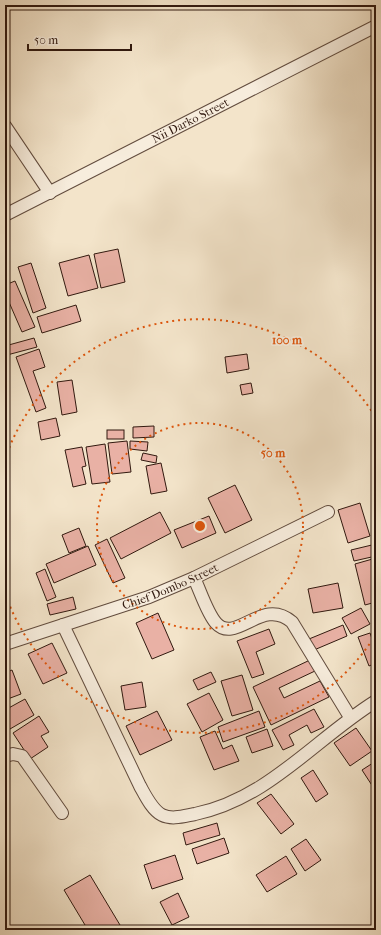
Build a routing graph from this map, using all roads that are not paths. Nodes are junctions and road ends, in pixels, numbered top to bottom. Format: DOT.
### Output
graph roads {
  1 [pos="376,26"];
  2 [pos="5,126"];
  3 [pos="50,193"];
  4 [pos="5,215"];
  5 [pos="328,512"];
  6 [pos="194,578"];
  7 [pos="63,625"];
  8 [pos="5,644"];
  9 [pos="376,701"];
  10 [pos="350,717"];
  11 [pos="5,756"];
  12 [pos="62,813"];
  1 -- 3 [label="street, Nii Darko Street"];
  2 -- 3 [label="street"];
  3 -- 4 [label="street, Nii Darko Street"];
  5 -- 6 [label="street, Chief Dombo Street"];
  6 -- 7 [label="street, Chief Dombo Street"];
  6 -- 10 [label="street"];
  7 -- 8 [label="street, Chief Dombo Street"];
  7 -- 10 [label="street"];
  9 -- 10 [label="street"];
  11 -- 12 [label="street"];
}
